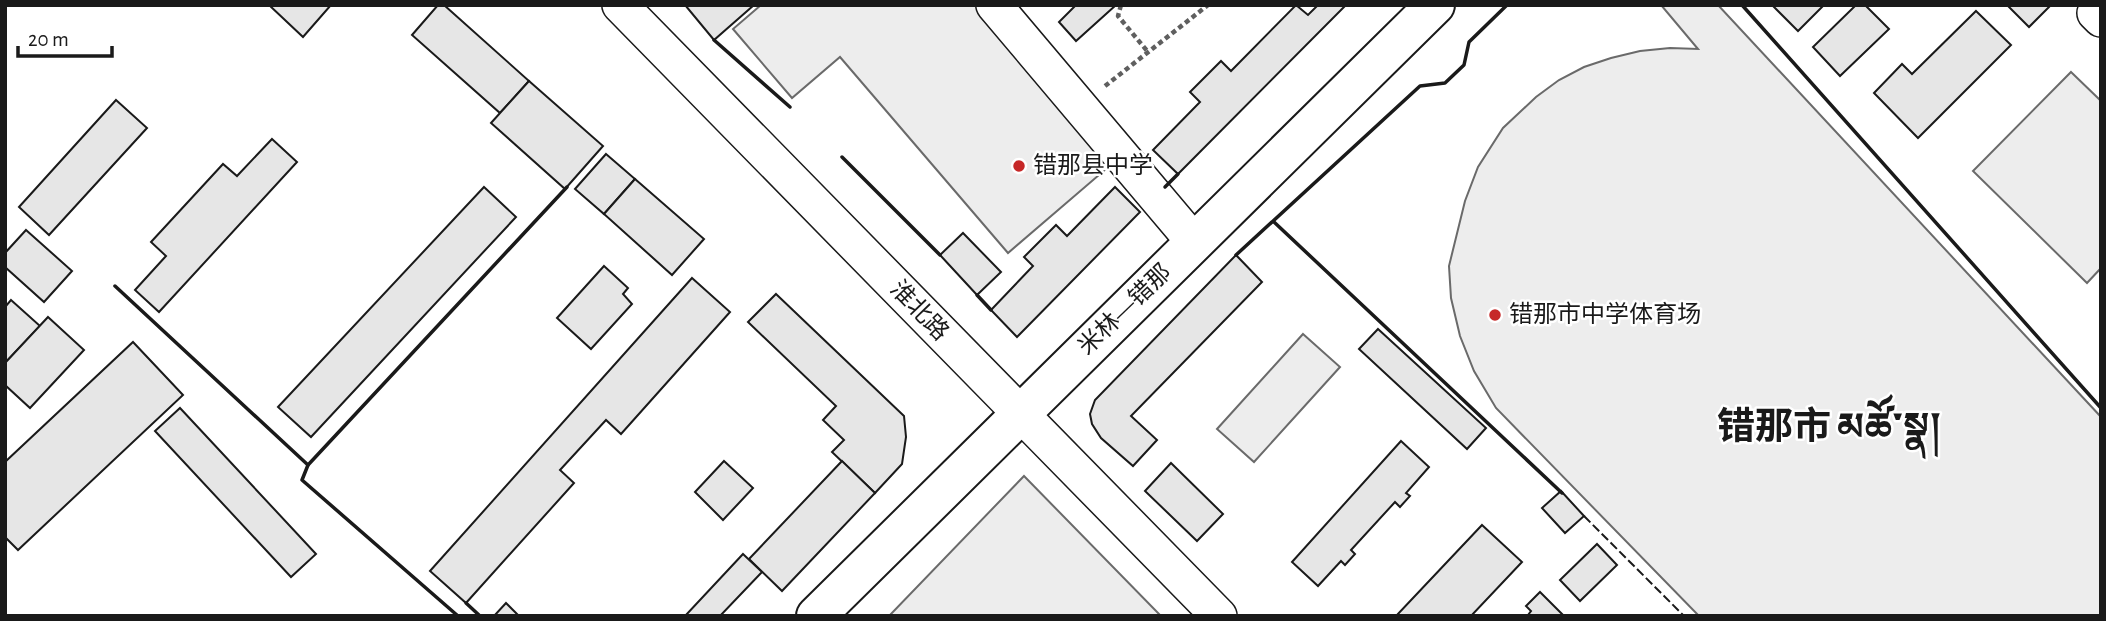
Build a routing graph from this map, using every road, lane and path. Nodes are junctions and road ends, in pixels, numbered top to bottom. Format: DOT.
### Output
graph roads {
  1 [pos="620,5"];
  2 [pos="995,5"];
  3 [pos="1121,5"];
  4 [pos="1208,5"];
  5 [pos="1435,5"];
  6 [pos="2101,7"];
  7 [pos="2101,19"];
  8 [pos="1148,52"];
  9 [pos="1080,106"];
  10 [pos="1195,243"];
  11 [pos="1019,413"];
  12 [pos="816,616"];
  13 [pos="1219,616"];
  1 -- 11 [label="street, 淮北路"];
  2 -- 9 [label="street"];
  3 -- 8 [label="path"];
  4 -- 8 [label="path"];
  5 -- 10 [label="highway, 米林—错那"];
  6 -- 7 [label="street"];
  8 -- 9 [label="path"];
  9 -- 10 [label="street"];
  10 -- 11 [label="highway, 米林—错那"];
  11 -- 12 [label="highway, 米林—错那"];
  11 -- 13 [label="street, 淮北路"];
}
